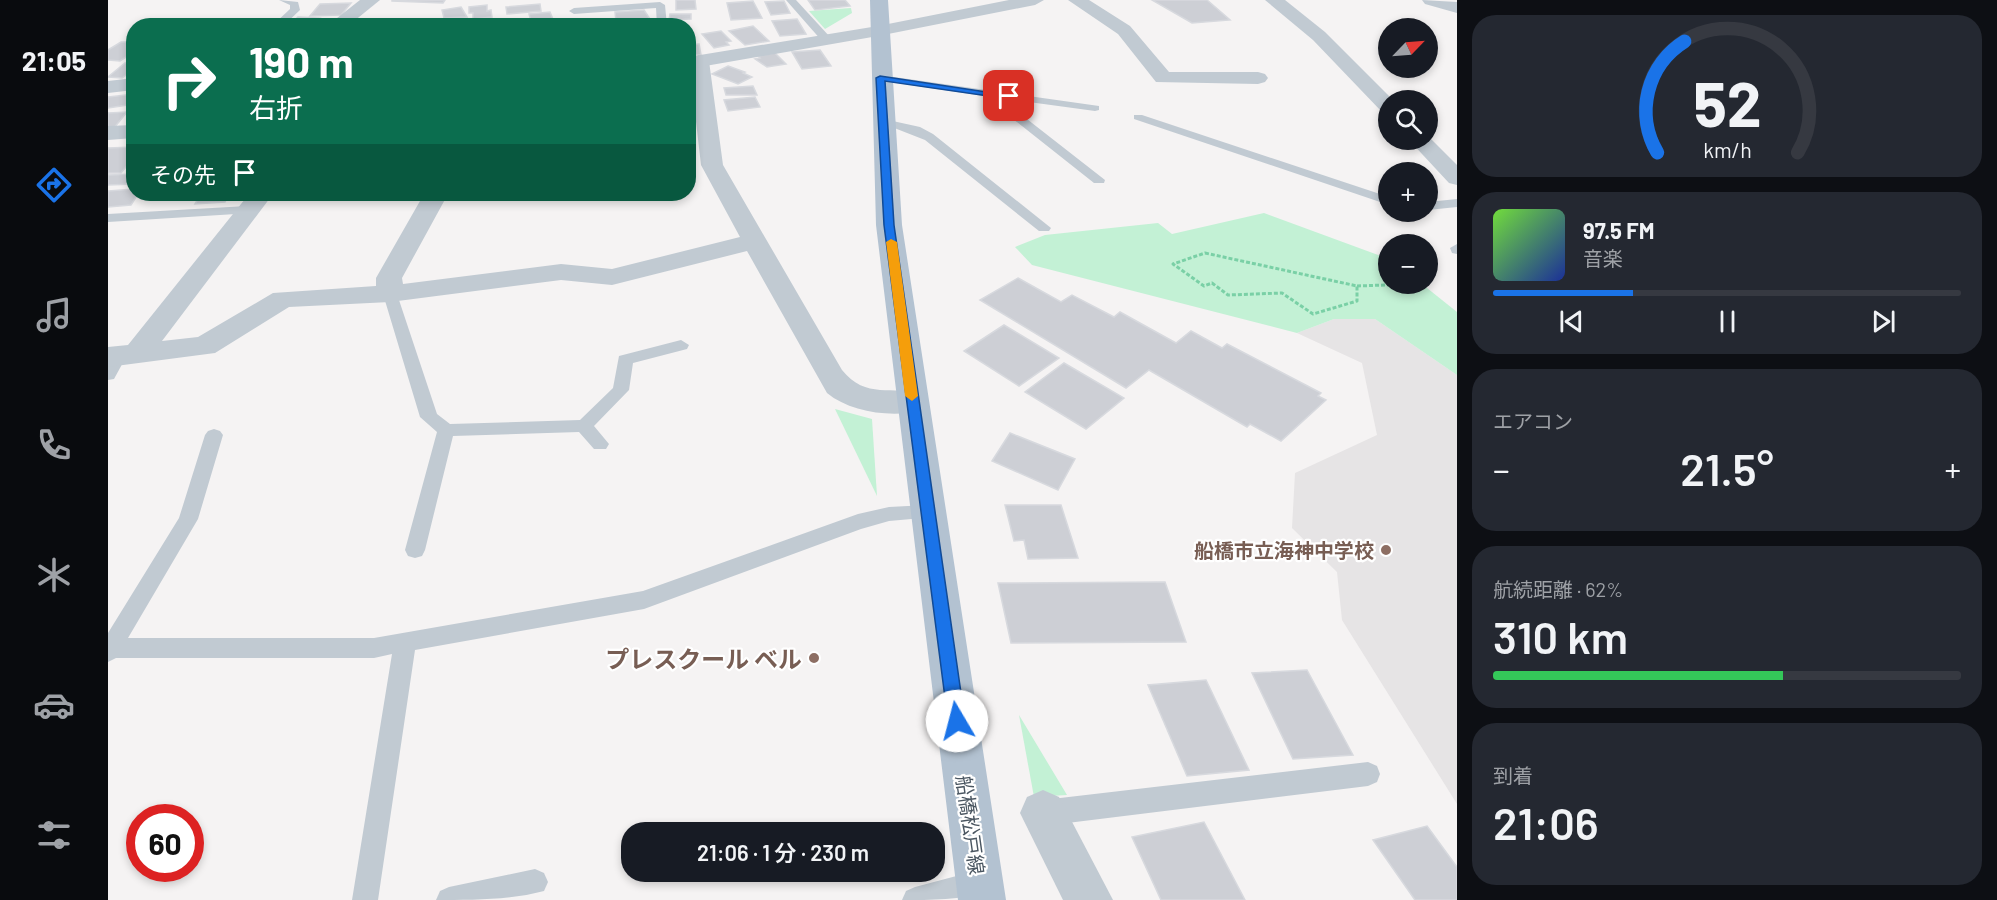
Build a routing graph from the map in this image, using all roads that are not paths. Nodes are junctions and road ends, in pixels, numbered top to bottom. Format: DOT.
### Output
graph roads {
  1 [pos="284,0"];
  2 [pos="371,0"];
  3 [pos="791,0"];
  4 [pos="879,0"];
  5 [pos="1035,0"];
  6 [pos="1077,0"];
  7 [pos="1274,0"];
  8 [pos="1431,0"];
  9 [pos="1457,8"];
  10 [pos="574,11"];
  11 [pos="286,18"];
  12 [pos="347,18"];
  13 [pos="661,18"];
  14 [pos="878,31"];
  15 [pos="826,39"];
  16 [pos="696,62"];
  17 [pos="696,73"];
  18 [pos="880,78"];
  19 [pos="1258,78"];
  20 [pos="987,93"];
  21 [pos="1378,97"];
  22 [pos="1095,108"];
  23 [pos="1138,117"];
  24 [pos="883,120"];
  25 [pos="126,131"];
  26 [pos="108,132"];
  27 [pos="1431,150"];
  28 [pos="1456,172"];
  29 [pos="1099,180"];
  30 [pos="1378,197"];
  31 [pos="432,201"];
  32 [pos="254,202"];
  33 [pos="1457,203"];
  34 [pos="1438,205"];
  35 [pos="108,218"];
  36 [pos="1044,228"];
  37 [pos="756,241"];
  38 [pos="390,294"];
  39 [pos="681,345"];
  40 [pos="118,361"];
  41 [pos="913,402"];
  42 [pos="584,426"];
  43 [pos="446,430"];
  44 [pos="214,435"];
  45 [pos="600,444"];
  46 [pos="927,512"];
  47 [pos="415,550"];
  48 [pos="405,642"];
  49 [pos="109,649"];
  50 [pos="1368,774"];
  51 [pos="1043,813"];
  52 [pos="535,882"];
  53 [pos="981,892"];
  54 [pos="365,900"];
  55 [pos="448,900"];
  56 [pos="915,900"];
  57 [pos="1089,900"];
  1 -- 11 [label="lane"];
  2 -- 12 [label="street"];
  3 -- 15 [label="lane"];
  4 -- 14 [label="main road, 船橋松戸線"];
  5 -- 14 [label="street"];
  6 -- 19 [label="street"];
  7 -- 21 [label="street"];
  8 -- 9 [label="street"];
  10 -- 13 [label="lane"];
  14 -- 15 [label="street"];
  14 -- 18 [label="main road, 船橋松戸線"];
  15 -- 16 [label="street"];
  17 -- 37 [label="street"];
  18 -- 20 [label="lane"];
  18 -- 24 [label="main road, 船橋松戸線"];
  20 -- 22 [label="lane"];
  20 -- 29 [label="lane"];
  23 -- 30 [label="lane"];
  24 -- 36 [label="lane"];
  24 -- 41 [label="main road, 船橋松戸線"];
  25 -- 26 [label="street"];
  27 -- 28 [label="street"];
  31 -- 38 [label="street"];
  32 -- 35 [label="lane"];
  32 -- 40 [label="street"];
  33 -- 34 [label="lane"];
  37 -- 38 [label="street"];
  37 -- 41 [label="street"];
  38 -- 40 [label="street"];
  38 -- 43 [label="lane"];
  39 -- 42 [label="lane"];
  41 -- 46 [label="main road, 船橋松戸線"];
  42 -- 43 [label="lane"];
  42 -- 45 [label="lane"];
  43 -- 47 [label="lane"];
  44 -- 49 [label="lane"];
  46 -- 48 [label="lane"];
  46 -- 53 [label="main road, 船橋松戸線"];
  48 -- 49 [label="lane"];
  48 -- 54 [label="lane"];
  50 -- 51 [label="lane"];
  51 -- 57 [label="street"];
  52 -- 55 [label="lane"];
  53 -- 56 [label="lane"];
}
